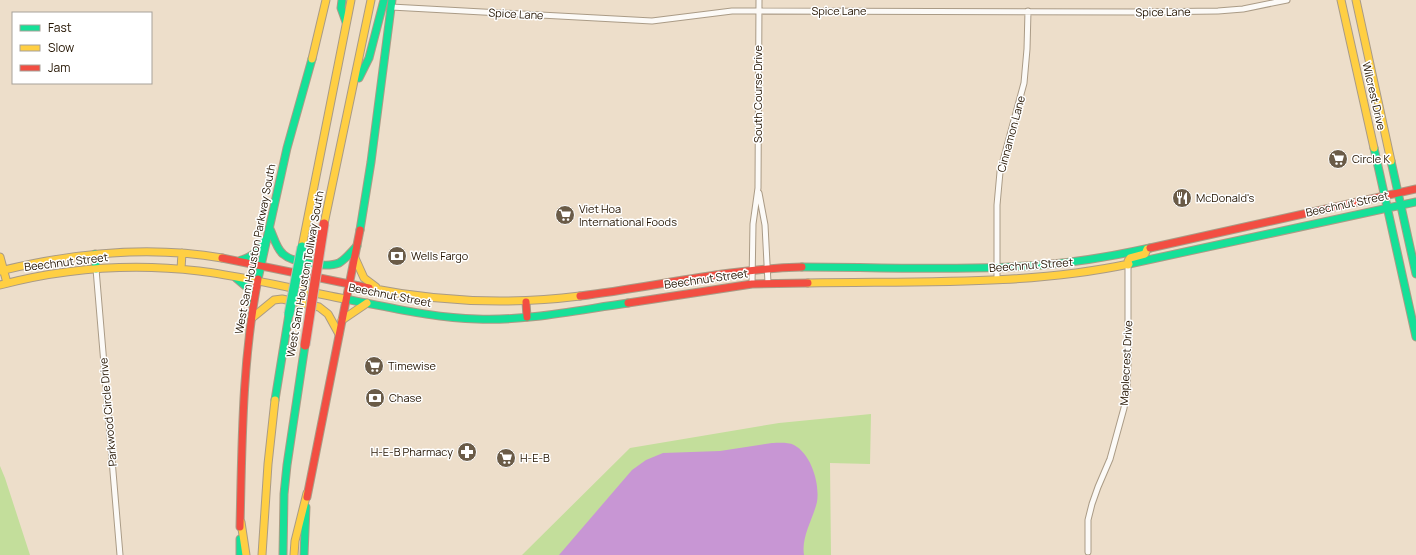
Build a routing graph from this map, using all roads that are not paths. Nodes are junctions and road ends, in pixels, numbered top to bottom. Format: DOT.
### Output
graph roads {
  1 [pos="326,0"];
  2 [pos="342,0"];
  3 [pos="351,0"];
  4 [pos="371,0"];
  5 [pos="384,0"];
  6 [pos="759,0"];
  7 [pos="1287,0"];
  8 [pos="1341,0"];
  9 [pos="1356,0"];
  10 [pos="392,3"];
  11 [pos="759,11"];
  12 [pos="1028,12"];
  13 [pos="347,22"];
  14 [pos="353,90"];
  15 [pos="1376,91"];
  16 [pos="1362,95"];
  17 [pos="758,188"];
  18 [pos="1416,189"];
  19 [pos="1398,193"];
  20 [pos="1385,196"];
  21 [pos="1416,202"];
  22 [pos="1400,205"];
  23 [pos="1388,208"];
  24 [pos="1282,218"];
  25 [pos="270,229"];
  26 [pos="1285,230"];
  27 [pos="1190,239"];
  28 [pos="357,246"];
  29 [pos="1148,249"];
  30 [pos="1193,250"];
  31 [pos="182,253"];
  32 [pos="95,254"];
  33 [pos="0,257"];
  34 [pos="355,257"];
  35 [pos="234,260"];
  36 [pos="262,265"];
  37 [pos="1128,265"];
  38 [pos="998,267"];
  39 [pos="96,269"];
  40 [pos="181,269"];
  41 [pos="899,269"];
  42 [pos="768,270"];
  43 [pos="2,271"];
  44 [pos="752,271"];
  45 [pos="1416,274"];
  46 [pos="234,277"];
  47 [pos="997,280"];
  48 [pos="258,282"];
  49 [pos="898,282"];
  50 [pos="349,283"];
  51 [pos="768,283"];
  52 [pos="3,284"];
  53 [pos="752,284"];
  54 [pos="382,290"];
  55 [pos="625,291"];
  56 [pos="346,299"];
  57 [pos="526,302"];
  58 [pos="367,303"];
  59 [pos="628,303"];
  60 [pos="1413,311"];
  61 [pos="253,315"];
  62 [pos="527,317"];
  63 [pos="342,320"];
  64 [pos="339,334"];
  65 [pos="1416,337"];
  66 [pos="307,493"];
  67 [pos="240,522"];
  68 [pos="1088,552"];
  69 [pos="120,555"];
  70 [pos="240,555"];
  71 [pos="246,555"];
  72 [pos="262,555"];
  73 [pos="283,555"];
  74 [pos="294,555"];
  75 [pos="304,555"];
  1 -- 25 [label="main road, West Sam Houston Parkway South"];
  2 -- 13 [label="main road"];
  3 -- 13 [label="main road, West Sam Houston Tollway South"];
  4 -- 14 [label="main road, West Sam Houston Tollway South"];
  5 -- 14 [label="main road"];
  6 -- 11 [label="street, South Course Drive"];
  7 -- 12 [label="street, Spice Lane"];
  8 -- 16 [label="main road, Wilcrest Drive"];
  9 -- 15 [label="main road, Wilcrest Drive"];
  10 -- 11 [label="street, Spice Lane"];
  10 -- 28 [label="main road"];
  11 -- 12 [label="street, Spice Lane"];
  11 -- 17 [label="street, South Course Drive"];
  12 -- 38 [label="street, Cinnamon Lane"];
  13 -- 72 [label="main road, West Sam Houston Tollway South, bridge"];
  14 -- 73 [label="main road, West Sam Houston Tollway South, bridge"];
  15 -- 16 [label="main road"];
  15 -- 19 [label="main road, Wilcrest Drive"];
  16 -- 20 [label="main road, Wilcrest Drive"];
  17 -- 42 [label="street, South Course Drive"];
  17 -- 44 [label="street, South Course Drive"];
  18 -- 19 [label="main road, Beechnut Street"];
  19 -- 20 [label="main road, Beechnut Street"];
  19 -- 22 [label="main road, Wilcrest Drive"];
  20 -- 23 [label="main road, Wilcrest Drive"];
  20 -- 24 [label="main road, Beechnut Street"];
  21 -- 22 [label="main road, Beechnut Street"];
  22 -- 23 [label="main road, Beechnut Street"];
  22 -- 45 [label="main road, Wilcrest Drive"];
  23 -- 26 [label="main road, Beechnut Street"];
  23 -- 60 [label="main road, Wilcrest Drive"];
  24 -- 26 [label="main road"];
  24 -- 27 [label="main road, Beechnut Street"];
  25 -- 28 [label="main road"];
  25 -- 35 [label="main road"];
  25 -- 36 [label="main road, West Sam Houston Parkway South"];
  26 -- 30 [label="main road, Beechnut Street"];
  27 -- 29 [label="main road, Beechnut Street"];
  27 -- 30 [label="main road"];
  28 -- 34 [label="main road"];
  29 -- 37 [label="main road"];
  29 -- 38 [label="main road, Beechnut Street"];
  30 -- 37 [label="main road, Beechnut Street"];
  31 -- 32 [label="main road, Beechnut Street"];
  31 -- 35 [label="main road, Beechnut Street"];
  31 -- 40 [label="main road"];
  32 -- 39 [label="main road"];
  32 -- 43 [label="main road, Beechnut Street"];
  33 -- 43 [label="main road"];
  34 -- 50 [label="main road"];
  34 -- 54 [label="main road"];
  35 -- 36 [label="main road, Beechnut Street"];
  36 -- 48 [label="main road, West Sam Houston Parkway South"];
  36 -- 50 [label="main road, Beechnut Street"];
  37 -- 47 [label="main road, Beechnut Street"];
  37 -- 68 [label="street, Maplecrest Drive"];
  38 -- 41 [label="main road, Beechnut Street"];
  38 -- 47 [label="street, Cinnamon Lane"];
  39 -- 40 [label="main road, Beechnut Street"];
  39 -- 52 [label="main road, Beechnut Street"];
  39 -- 69 [label="street, Parkwood Circle Drive"];
  40 -- 46 [label="main road, Beechnut Street"];
  41 -- 42 [label="main road, Beechnut Street"];
  41 -- 49 [label="main road"];
  42 -- 44 [label="main road, Beechnut Street"];
  42 -- 51 [label="street, South Course Drive"];
  43 -- 52 [label="main road"];
  44 -- 53 [label="street, South Course Drive"];
  44 -- 55 [label="main road, Beechnut Street"];
  46 -- 48 [label="main road, Beechnut Street"];
  46 -- 61 [label="main road"];
  47 -- 49 [label="main road, Beechnut Street"];
  48 -- 56 [label="main road, Beechnut Street"];
  48 -- 61 [label="main road, West Sam Houston Parkway South"];
  49 -- 51 [label="main road, Beechnut Street"];
  50 -- 54 [label="main road, Beechnut Street"];
  50 -- 56 [label="main road"];
  51 -- 53 [label="main road, Beechnut Street"];
  53 -- 59 [label="main road, Beechnut Street"];
  54 -- 57 [label="main road, Beechnut Street"];
  55 -- 57 [label="main road, Beechnut Street"];
  55 -- 59 [label="main road"];
  56 -- 58 [label="main road, Beechnut Street"];
  56 -- 63 [label="main road"];
  57 -- 62 [label="main road"];
  58 -- 62 [label="main road, Beechnut Street"];
  58 -- 63 [label="main road"];
  59 -- 62 [label="main road, Beechnut Street"];
  60 -- 65 [label="main road, Wilcrest Drive"];
  61 -- 64 [label="main road"];
  61 -- 67 [label="main road, West Sam Houston Parkway South"];
  63 -- 64 [label="main road"];
  64 -- 66 [label="main road"];
  66 -- 74 [label="main road"];
  66 -- 75 [label="main road"];
  67 -- 70 [label="main road, West Sam Houston Parkway South"];
  67 -- 71 [label="main road"];
}
